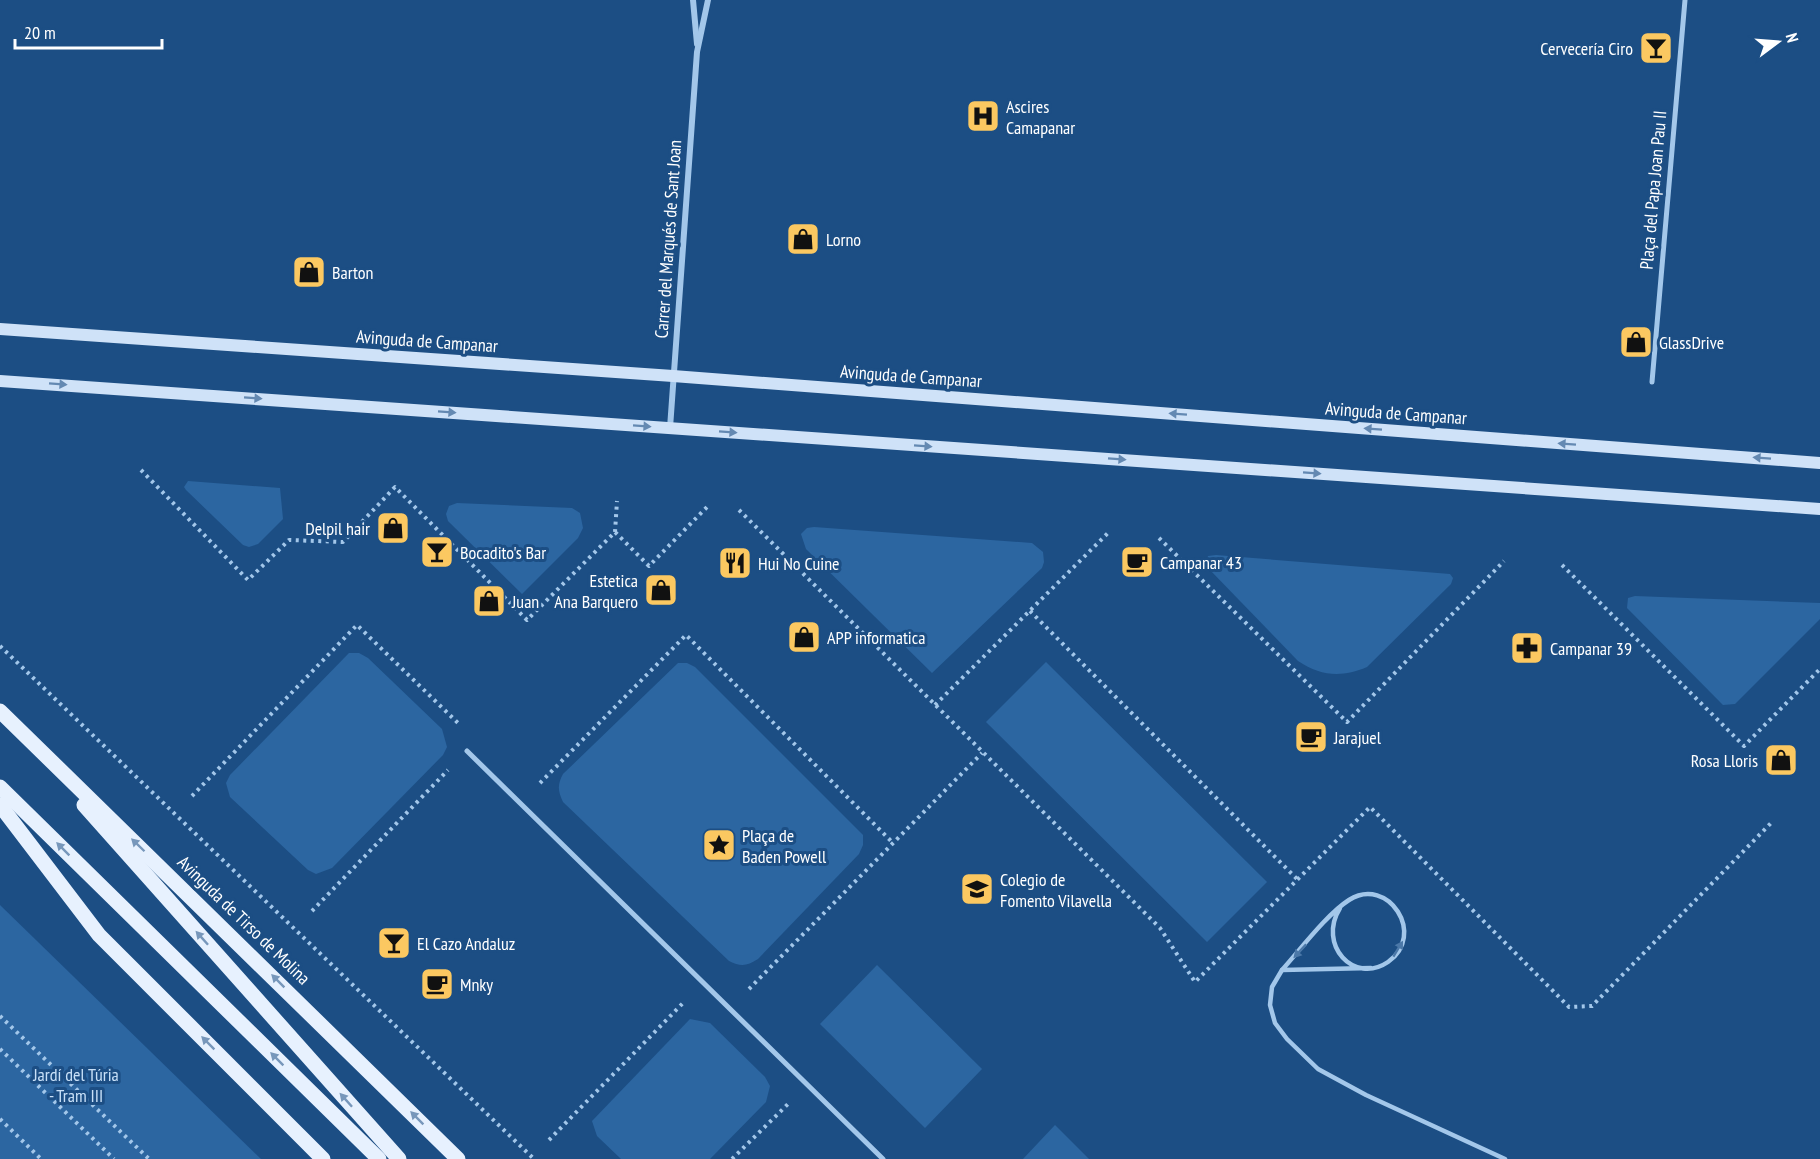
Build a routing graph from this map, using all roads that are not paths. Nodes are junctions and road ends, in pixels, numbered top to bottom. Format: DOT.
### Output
graph roads {
  1 [pos="693,0"];
  2 [pos="708,0"];
  3 [pos="1685,0"];
  4 [pos="697,52"];
  5 [pos="0,329"];
  6 [pos="673,376"];
  7 [pos="0,381"];
  8 [pos="1652,382"];
  9 [pos="670,428"];
  10 [pos="1820,463"];
  11 [pos="1820,509"];
  12 [pos="4,715"];
  13 [pos="467,751"];
  14 [pos="0,787"];
  15 [pos="0,804"];
  16 [pos="1340,908"];
  17 [pos="1371,968"];
  18 [pos="1282,970"];
  19 [pos="323,1159"];
  20 [pos="379,1159"];
  21 [pos="399,1159"];
  22 [pos="458,1159"];
  23 [pos="883,1159"];
  24 [pos="1505,1159"];
  1 -- 4 [label="street, Carrer del Marqués de Sant Joan"];
  2 -- 4 [label="street, Carrer del Marqués de Sant Joan"];
  3 -- 8 [label="street, Plaça del Papa Joan Pau II"];
  4 -- 6 [label="street, Carrer del Marqués de Sant Joan"];
  5 -- 6 [label="main road, Avinguda de Campanar"];
  6 -- 9 [label="street, Carrer del Marqués de Sant Joan"];
  10 -- 6 [label="main road, Avinguda de Campanar, one-way"];
  7 -- 9 [label="main road, one-way"];
  9 -- 11 [label="main road, one-way"];
  21 -- 12 [label="main road, one-way"];
  22 -- 12 [label="main road, Avinguda de Tirso de Molina, one-way"];
  13 -- 23 [label="street"];
  20 -- 14 [label="main road, one-way"];
  19 -- 15 [label="main road, one-way"];
  16 -- 17 [label="lane"];
  17 -- 16 [label="lane, one-way"];
  16 -- 18 [label="lane, one-way"];
  17 -- 18 [label="lane"];
  18 -- 24 [label="lane"];
}
